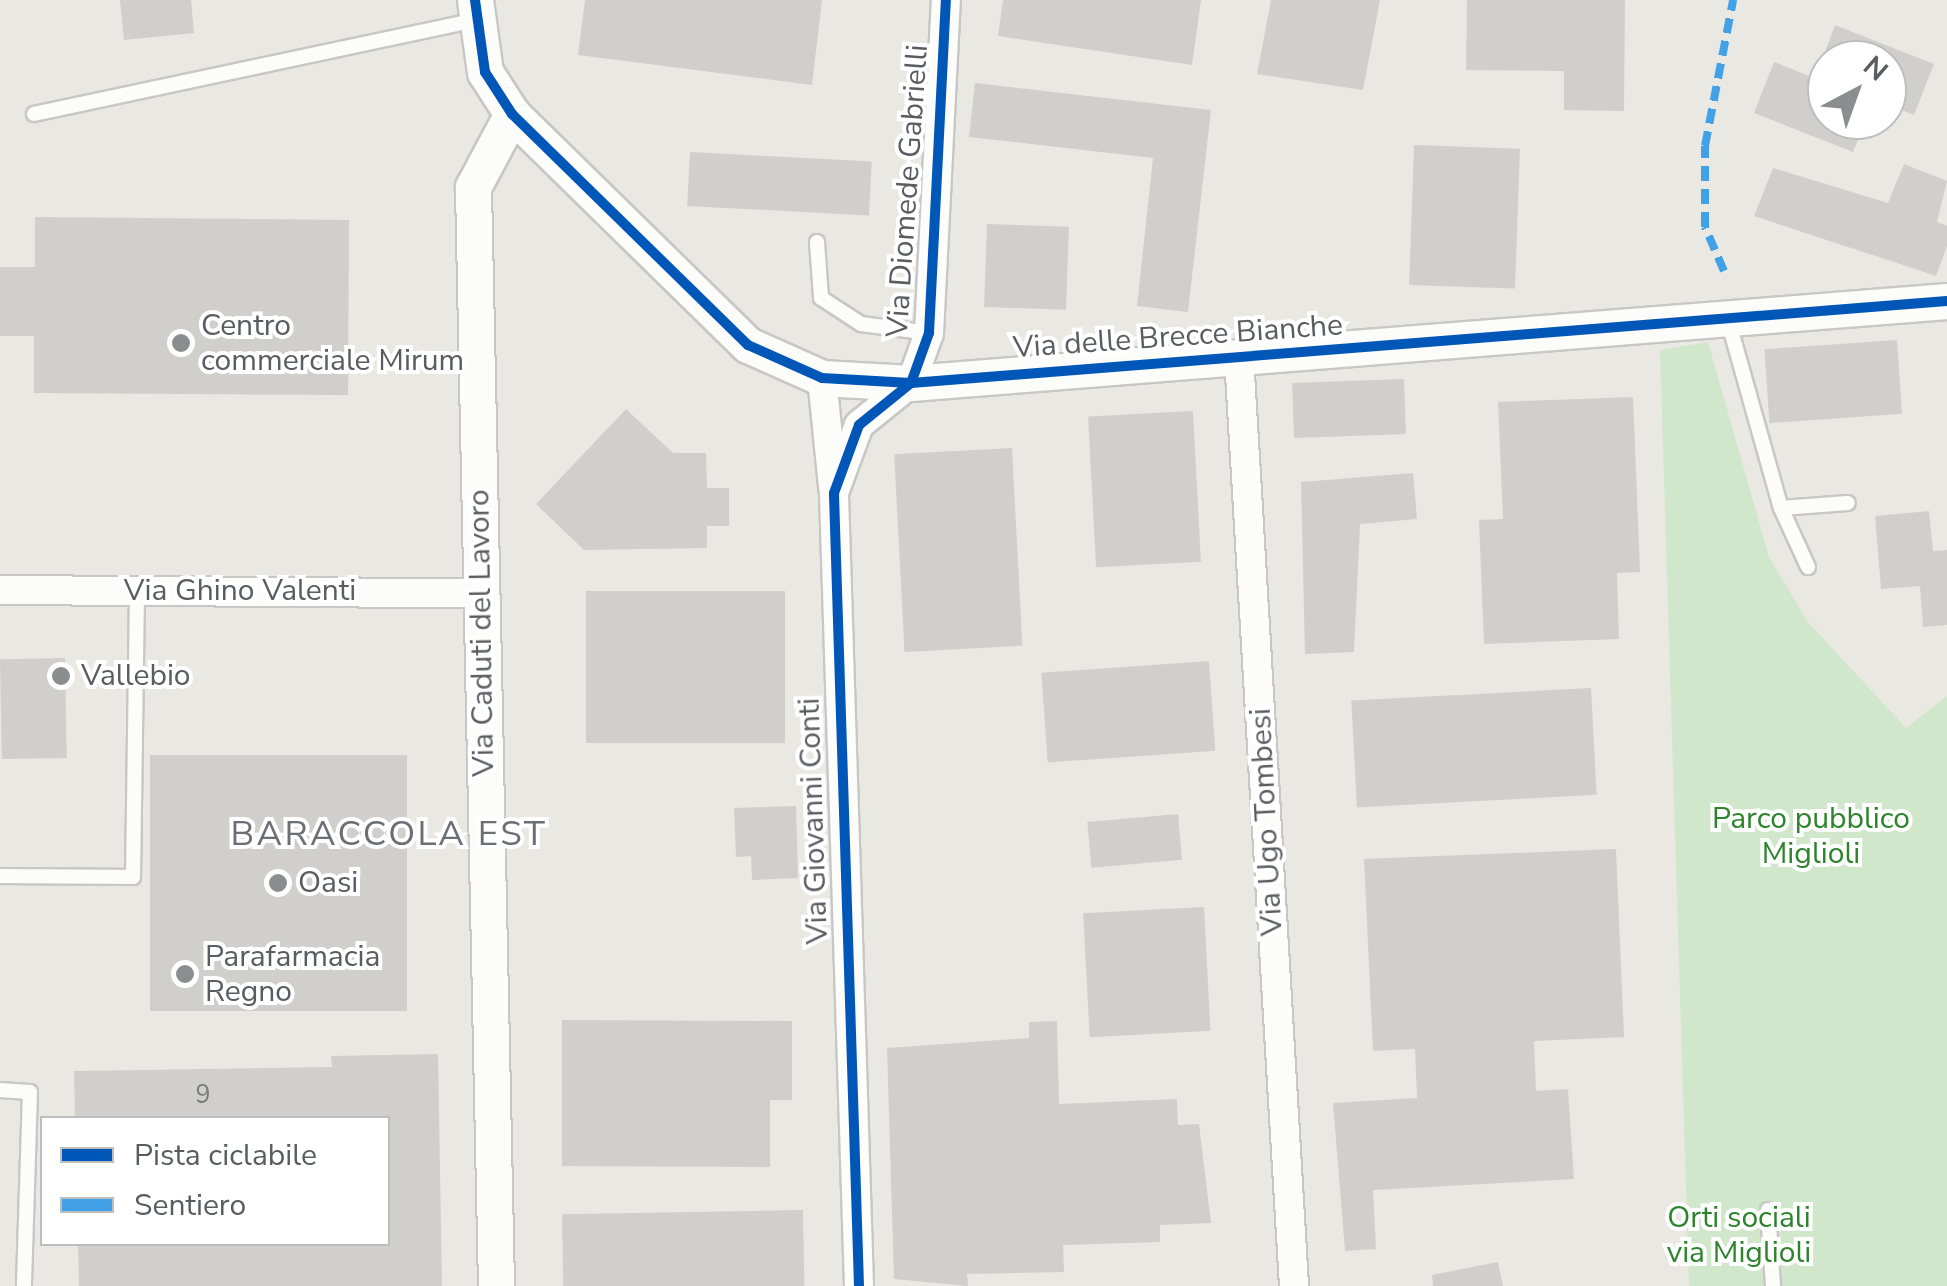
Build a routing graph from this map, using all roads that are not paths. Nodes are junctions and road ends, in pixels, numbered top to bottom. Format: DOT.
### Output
graph roads {
  1 [pos="946,0"];
  2 [pos="475,10"];
  3 [pos="34,114"];
  4 [pos="512,114"];
  5 [pos="817,242"];
  6 [pos="1947,301"];
  7 [pos="1728,319"];
  8 [pos="930,333"];
  9 [pos="1239,358"];
  10 [pos="822,378"];
  11 [pos="910,383"];
  12 [pos="834,493"];
  13 [pos="1848,503"];
  14 [pos="1781,508"];
  15 [pos="1808,567"];
  16 [pos="0,590"];
  17 [pos="137,590"];
  18 [pos="480,593"];
  19 [pos="0,876"];
  20 [pos="0,1090"];
  21 [pos="1768,1210"];
  22 [pos="24,1286"];
  23 [pos="496,1286"];
  24 [pos="859,1286"];
  25 [pos="1294,1286"];
  26 [pos="1773,1286"];
  1 -- 8 [label="street, Via Diomede Gabrielli"];
  2 -- 3 [label="lane"];
  2 -- 4 [label="street"];
  4 -- 10 [label="street, Via delle Brecce Bianche"];
  4 -- 18 [label="street, Via Caduti del Lavoro"];
  5 -- 8 [label="lane"];
  6 -- 7 [label="street, Via delle Brecce Bianche"];
  7 -- 9 [label="street, Via delle Brecce Bianche"];
  7 -- 14 [label="lane"];
  8 -- 11 [label="street, Via Diomede Gabrielli"];
  9 -- 11 [label="street, Via delle Brecce Bianche"];
  9 -- 25 [label="street, Via Ugo Tombesi"];
  10 -- 11 [label="street, Via delle Brecce Bianche"];
  10 -- 12 [label="street, Via Giovanni Conti"];
  11 -- 12 [label="street, Via Giovanni Conti"];
  12 -- 24 [label="street, Via Giovanni Conti"];
  13 -- 14 [label="lane"];
  14 -- 15 [label="lane"];
  16 -- 17 [label="street, Via Ghino Valenti"];
  17 -- 18 [label="street, Via Ghino Valenti"];
  17 -- 19 [label="lane"];
  18 -- 23 [label="street, Via Caduti del Lavoro"];
  20 -- 22 [label="lane"];
  21 -- 26 [label="lane"];
}
